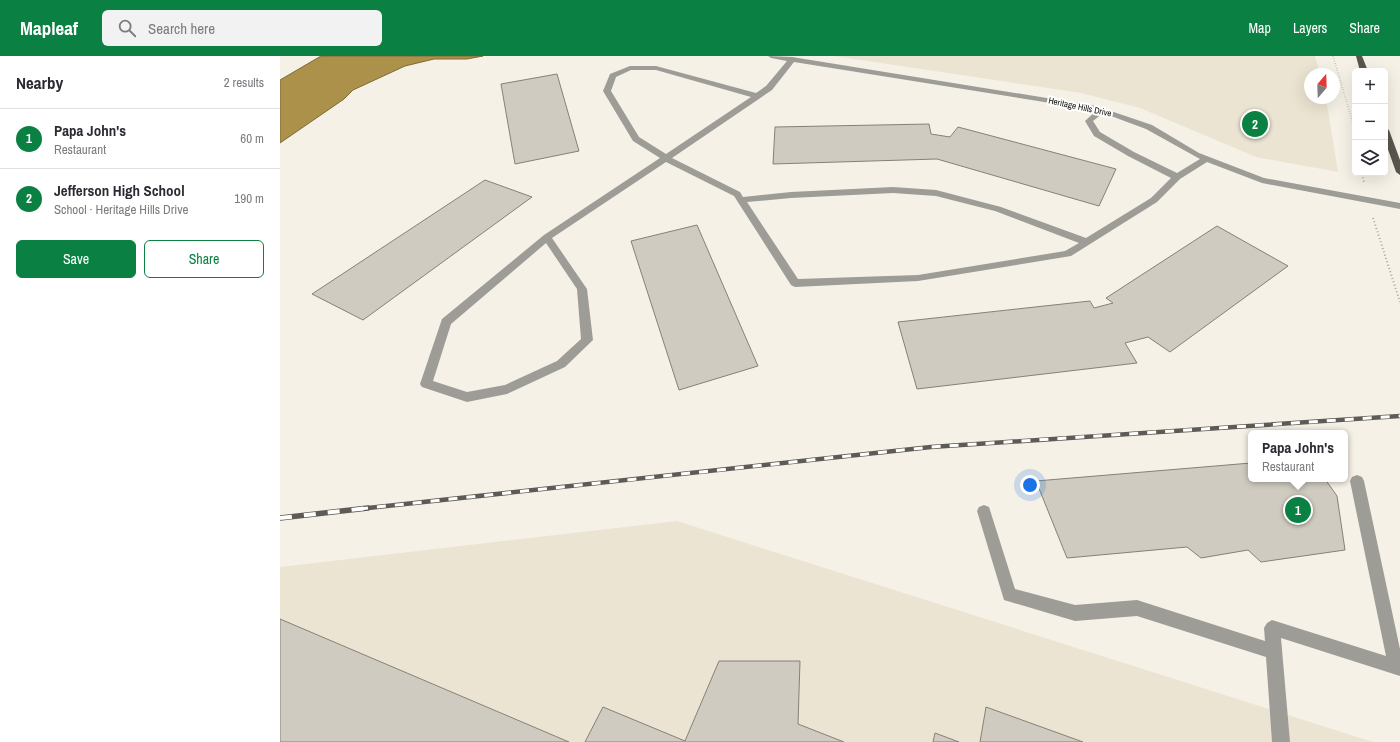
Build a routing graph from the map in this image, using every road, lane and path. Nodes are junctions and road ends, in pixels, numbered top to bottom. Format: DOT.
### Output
graph roads {
  1 [pos="771,56"];
  2 [pos="1333,56"];
  3 [pos="1359,56"];
  4 [pos="792,59"];
  5 [pos="1363,68"];
  6 [pos="757,96"];
  7 [pos="1102,110"];
  8 [pos="1352,120"];
  9 [pos="1388,138"];
  10 [pos="666,158"];
  11 [pos="1206,159"];
  12 [pos="1400,172"];
  13 [pos="1363,176"];
  14 [pos="1177,177"];
  15 [pos="741,200"];
  16 [pos="1369,200"];
  17 [pos="1400,206"];
  18 [pos="547,237"];
  19 [pos="1086,242"];
  20 [pos="1400,302"];
  21 [pos="1357,481"];
  22 [pos="984,511"];
  23 [pos="1273,651"];
  24 [pos="1398,668"];
  25 [pos="1281,742"];
  1 -- 4 [label="street, Heritage Hills Drive"];
  2 -- 8 [label="path"];
  3 -- 5 [label="main road"];
  4 -- 6 [label="street"];
  4 -- 7 [label="street, Heritage Hills Drive"];
  6 -- 10 [label="street"];
  6 -- 10 [label="street"];
  7 -- 11 [label="street, Heritage Hills Drive"];
  7 -- 14 [label="street"];
  9 -- 12 [label="main road"];
  10 -- 15 [label="street"];
  10 -- 18 [label="street"];
  11 -- 14 [label="street"];
  11 -- 16 [label="street, Heritage Hills Drive"];
  13 -- 16 [label="path"];
  14 -- 19 [label="street"];
  15 -- 19 [label="street"];
  15 -- 19 [label="street"];
  16 -- 17 [label="street, Heritage Hills Drive"];
  16 -- 20 [label="path"];
  18 -- 18 [label="street"];
  21 -- 24 [label="street"];
  22 -- 23 [label="street"];
  23 -- 24 [label="street"];
  23 -- 25 [label="street"];
}
